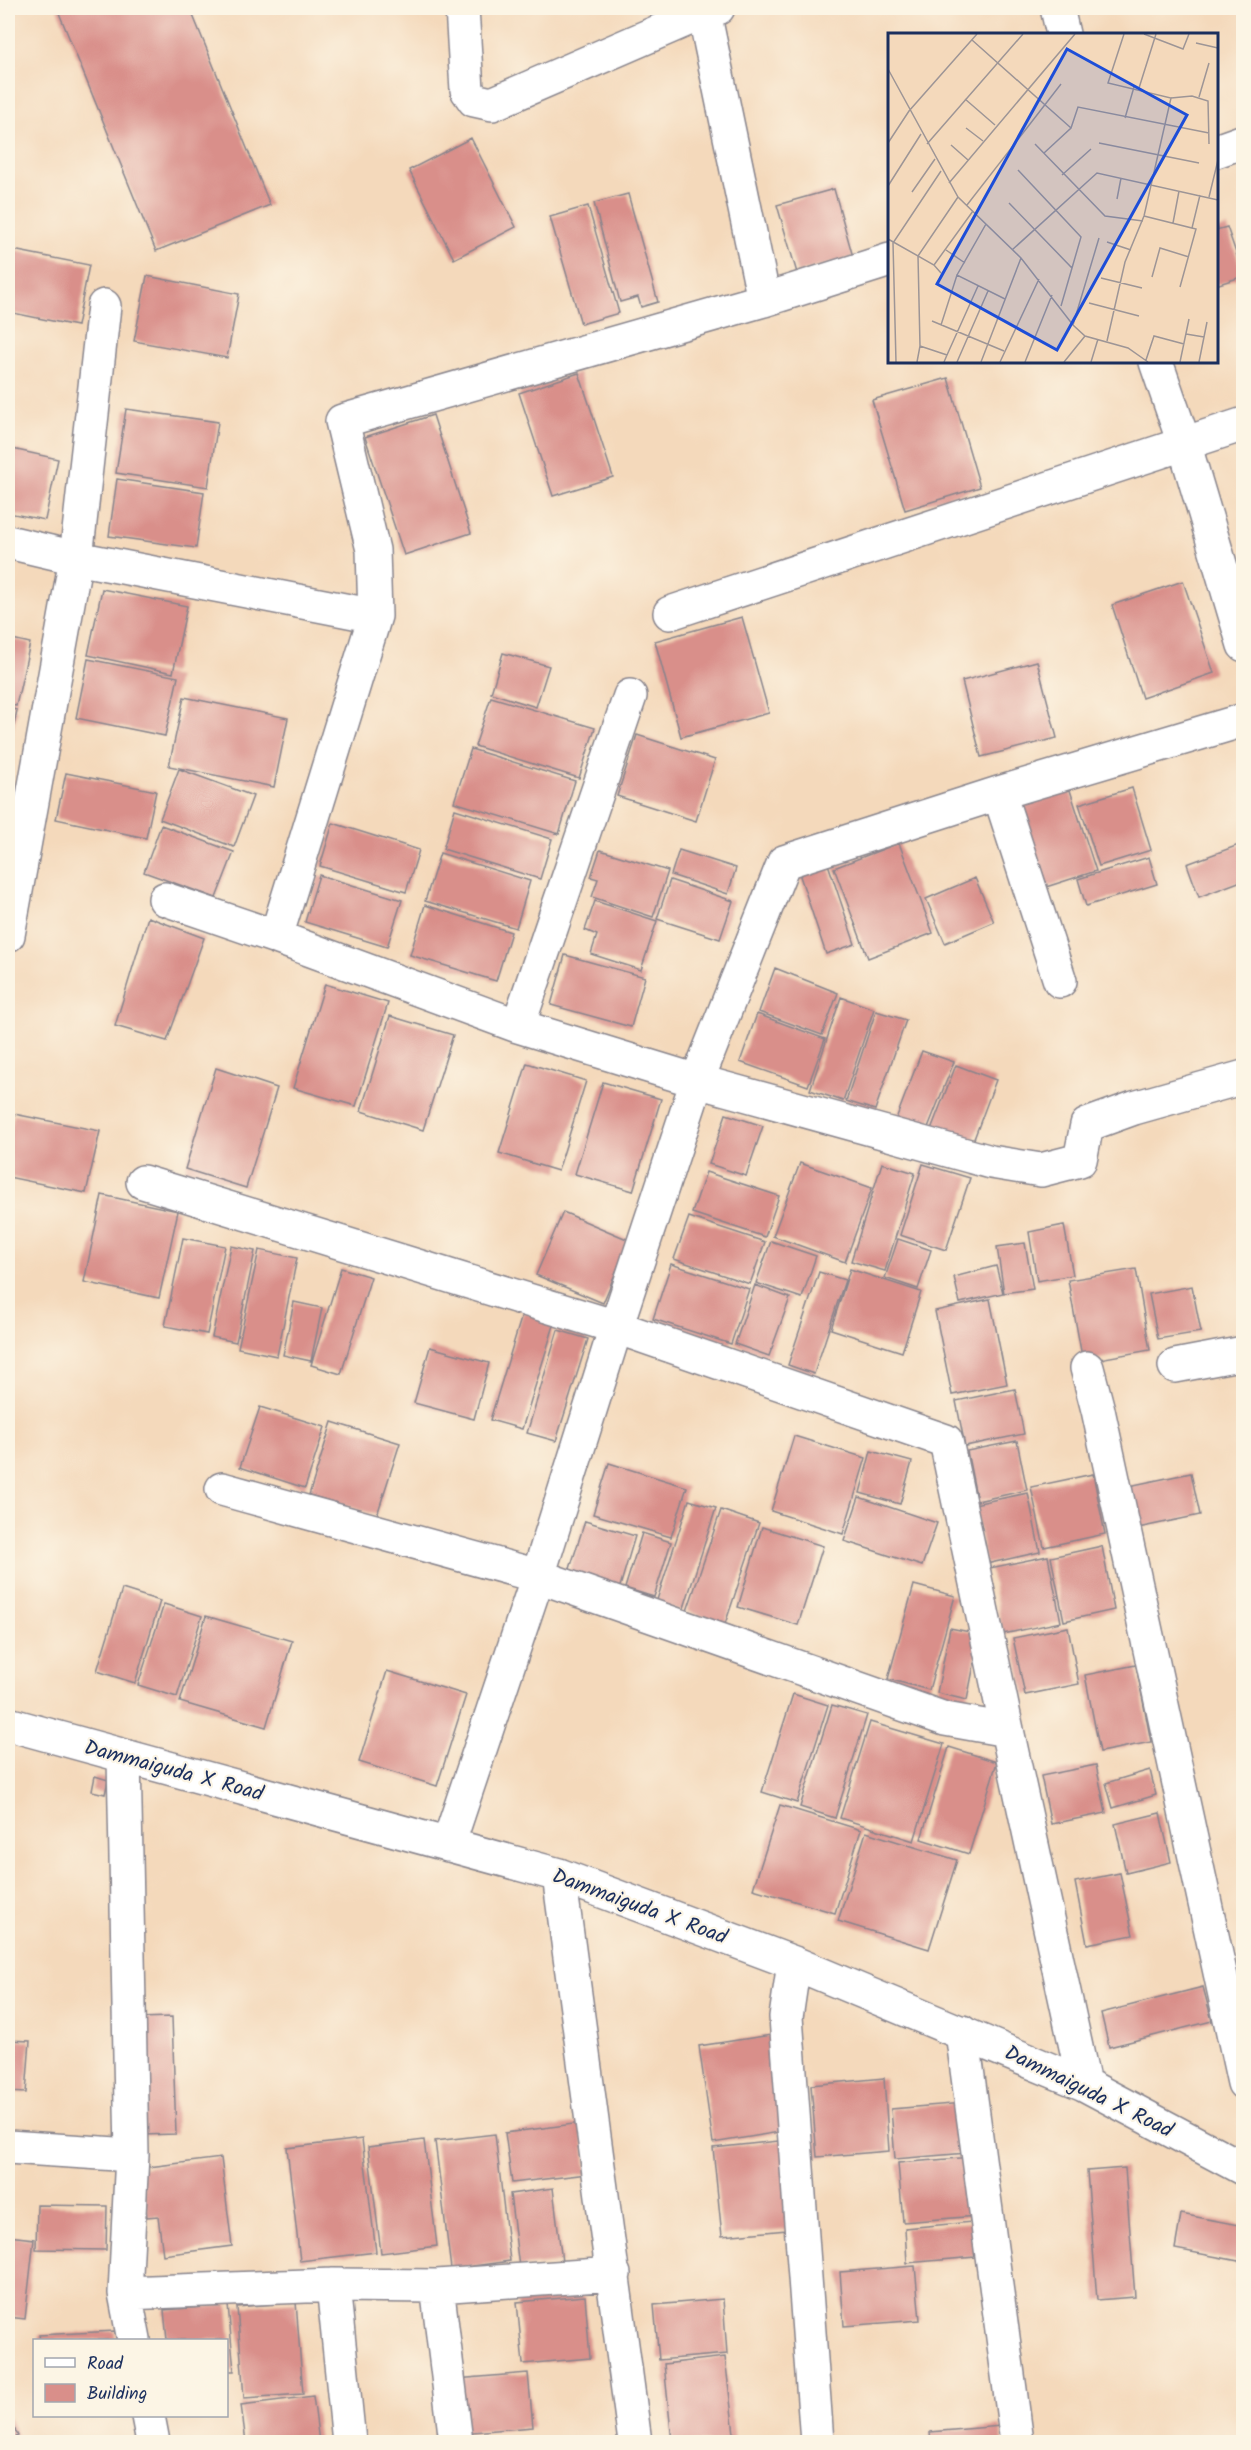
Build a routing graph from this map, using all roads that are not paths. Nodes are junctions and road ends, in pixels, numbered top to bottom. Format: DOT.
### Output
graph roads {
  1 [pos="462,8"];
  2 [pos="1057,8"];
  3 [pos="711,10"];
  4 [pos="1064,33"];
  5 [pos="1244,141"];
  6 [pos="1218,150"];
  7 [pos="888,261"];
  8 [pos="764,300"];
  9 [pos="104,306"];
  10 [pos="1156,363"];
  11 [pos="1244,424"];
  12 [pos="1184,443"];
  13 [pos="8,542"];
  14 [pos="76,558"];
  15 [pos="670,613"];
  16 [pos="375,616"];
  17 [pos="1244,645"];
  18 [pos="630,696"];
  19 [pos="1244,720"];
  20 [pos="999,794"];
  21 [pos="165,898"];
  22 [pos="8,935"];
  23 [pos="276,937"];
  24 [pos="1060,981"];
  25 [pos="518,1026"];
  26 [pos="1244,1077"];
  27 [pos="697,1081"];
  28 [pos="143,1182"];
  29 [pos="616,1327"];
  30 [pos="1244,1353"];
  31 [pos="1175,1366"];
  32 [pos="1087,1368"];
  33 [pos="222,1489"];
  34 [pos="538,1576"];
  35 [pos="8,1724"];
  36 [pos="1007,1730"];
  37 [pos="124,1757"];
  38 [pos="448,1845"];
  39 [pos="559,1875"];
  40 [pos="794,1963"];
  41 [pos="962,2032"];
  42 [pos="1244,2083"];
  43 [pos="1084,2084"];
  44 [pos="8,2146"];
  45 [pos="132,2156"];
  46 [pos="1244,2169"];
  47 [pos="614,2274"];
  48 [pos="333,2285"];
  49 [pos="437,2286"];
  50 [pos="125,2293"];
  51 [pos="134,2339"];
  52 [pos="148,2417"];
  53 [pos="153,2442"];
  54 [pos="349,2442"];
  55 [pos="456,2442"];
  56 [pos="636,2442"];
  57 [pos="817,2442"];
  58 [pos="1017,2442"];
  1 -- 3 [label="street"];
  2 -- 4 [label="street"];
  3 -- 8 [label="street"];
  5 -- 6 [label="street"];
  7 -- 8 [label="street"];
  8 -- 16 [label="street"];
  9 -- 14 [label="street"];
  10 -- 12 [label="street"];
  11 -- 12 [label="street"];
  12 -- 15 [label="street"];
  12 -- 17 [label="street"];
  13 -- 14 [label="street"];
  14 -- 16 [label="street"];
  14 -- 22 [label="street"];
  16 -- 23 [label="street"];
  18 -- 25 [label="street"];
  19 -- 20 [label="street"];
  20 -- 24 [label="street"];
  20 -- 27 [label="street"];
  21 -- 23 [label="street"];
  23 -- 25 [label="street"];
  25 -- 27 [label="street"];
  26 -- 27 [label="street"];
  27 -- 29 [label="street"];
  28 -- 29 [label="street"];
  29 -- 34 [label="street"];
  29 -- 36 [label="street"];
  30 -- 31 [label="street"];
  32 -- 42 [label="street"];
  33 -- 34 [label="street"];
  34 -- 36 [label="street"];
  34 -- 38 [label="street"];
  35 -- 37 [label="street, Dammaiguda X Road"];
  36 -- 43 [label="street"];
  37 -- 38 [label="street, Dammaiguda X Road"];
  37 -- 45 [label="street"];
  38 -- 39 [label="street, Dammaiguda X Road"];
  39 -- 40 [label="street, Dammaiguda X Road"];
  39 -- 47 [label="street"];
  40 -- 41 [label="street, Dammaiguda X Road"];
  40 -- 57 [label="street"];
  41 -- 43 [label="street, Dammaiguda X Road"];
  41 -- 58 [label="street"];
  43 -- 46 [label="street, Dammaiguda X Road"];
  44 -- 45 [label="street"];
  45 -- 50 [label="street"];
  47 -- 49 [label="street"];
  47 -- 56 [label="street"];
  48 -- 49 [label="street"];
  48 -- 50 [label="street"];
  48 -- 54 [label="street"];
  49 -- 55 [label="street"];
  50 -- 51 [label="street"];
  52 -- 53 [label="street"];
}
